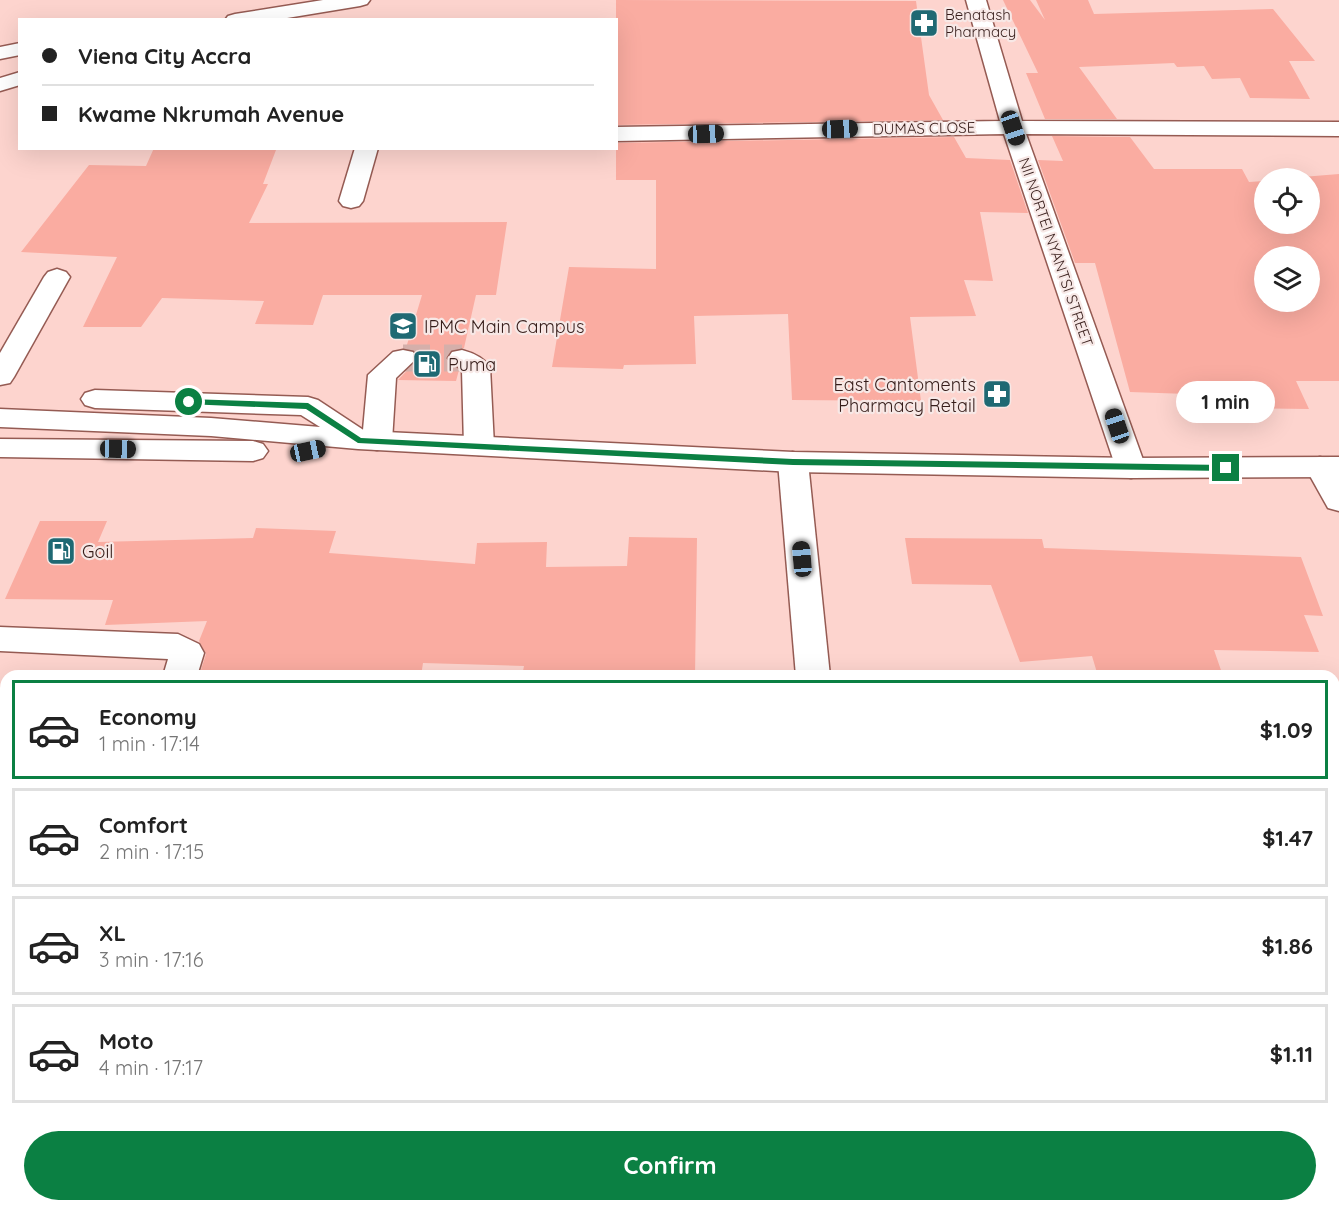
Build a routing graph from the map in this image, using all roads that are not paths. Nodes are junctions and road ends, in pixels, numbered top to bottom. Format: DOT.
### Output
graph roads {
  1 [pos="360,0"];
  2 [pos="976,0"];
  3 [pos="248,18"];
  4 [pos="18,49"];
  5 [pos="0,53"];
  6 [pos="18,66"];
  7 [pos="0,70"];
  8 [pos="18,79"];
  9 [pos="0,85"];
  10 [pos="1013,128"];
  11 [pos="1339,129"];
  12 [pos="618,134"];
  13 [pos="366,150"];
  14 [pos="351,201"];
  15 [pos="57,277"];
  16 [pos="403,358"];
  17 [pos="462,358"];
  18 [pos="0,377"];
  19 [pos="0,395"];
  20 [pos="0,418"];
  21 [pos="368,441"];
  22 [pos="479,446"];
  23 [pos="0,448"];
  24 [pos="793,462"];
  25 [pos="1330,467"];
  26 [pos="1131,468"];
  27 [pos="1339,501"];
  28 [pos="0,639"];
  29 [pos="182,670"];
  30 [pos="812,670"];
  1 -- 3 [label="street"];
  2 -- 10 [label="street, NII NORTEI NYANTSI STREET"];
  4 -- 5 [label="street"];
  6 -- 7 [label="street"];
  8 -- 9 [label="street"];
  10 -- 11 [label="street, DUMAS CLOSE"];
  10 -- 12 [label="street, DUMAS CLOSE"];
  10 -- 26 [label="street, NII NORTEI NYANTSI STREET"];
  13 -- 14 [label="street"];
  15 -- 18 [label="street"];
  16 -- 21 [label="street"];
  17 -- 22 [label="street"];
  19 -- 21 [label="street"];
  20 -- 21 [label="street"];
  21 -- 22 [label="street"];
  21 -- 23 [label="street"];
  22 -- 24 [label="street"];
  24 -- 26 [label="street"];
  24 -- 30 [label="street"];
  25 -- 26 [label="street"];
  25 -- 27 [label="street"];
  28 -- 29 [label="street"];
}
